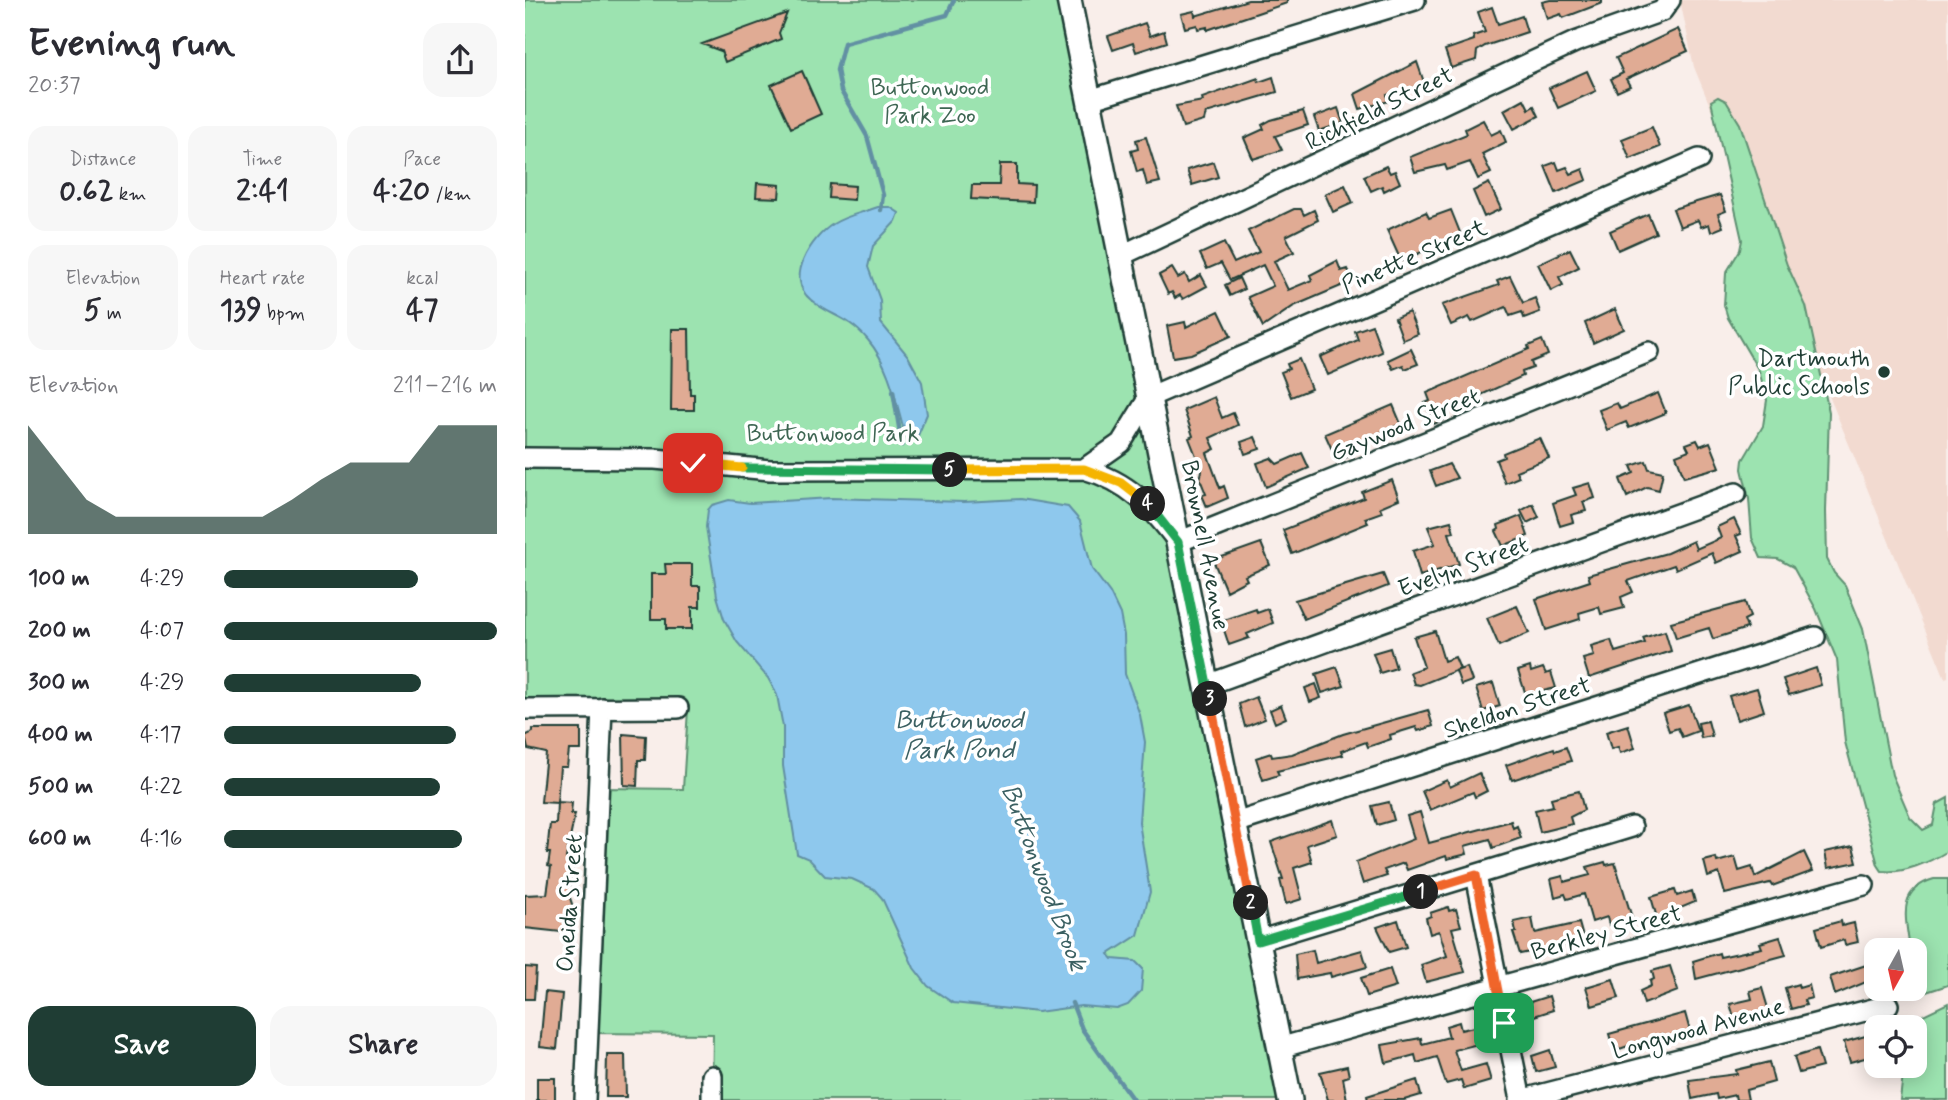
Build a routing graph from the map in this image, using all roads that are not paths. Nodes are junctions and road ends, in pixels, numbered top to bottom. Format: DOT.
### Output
graph roads {
  1 [pos="1069,0"];
  2 [pos="1415,0"];
  3 [pos="1666,5"];
  4 [pos="1089,100"];
  5 [pos="1699,159"];
  6 [pos="1120,256"];
  7 [pos="1649,352"];
  8 [pos="1149,397"];
  9 [pos="525,458"];
  10 [pos="1084,469"];
  11 [pos="1736,494"];
  12 [pos="1178,542"];
  13 [pos="1815,637"];
  14 [pos="1207,685"];
  15 [pos="602,708"];
  16 [pos="678,708"];
  17 [pos="525,709"];
  18 [pos="1235,823"];
  19 [pos="1632,827"];
  20 [pos="1476,875"];
  21 [pos="1864,885"];
  22 [pos="1258,941"];
  23 [pos="1497,987"];
  24 [pos="1888,1004"];
  25 [pos="1279,1048"];
  26 [pos="712,1076"];
  27 [pos="585,1100"];
  28 [pos="712,1100"];
  29 [pos="1290,1100"];
  30 [pos="1521,1100"];
  1 -- 4 [label="main road, Brownell Avenue"];
  2 -- 4 [label="street"];
  3 -- 6 [label="street, Richfield Street"];
  4 -- 6 [label="main road, Brownell Avenue"];
  5 -- 8 [label="street, Pinette Street"];
  6 -- 8 [label="main road, Brownell Avenue"];
  7 -- 12 [label="street, Gaywood Street"];
  8 -- 10 [label="street"];
  8 -- 12 [label="main road, Brownell Avenue"];
  9 -- 10 [label="street"];
  10 -- 12 [label="street"];
  11 -- 14 [label="street, Evelyn Street"];
  12 -- 14 [label="main road, Brownell Avenue"];
  13 -- 18 [label="street, Sheldon Street"];
  14 -- 18 [label="main road, Brownell Avenue"];
  15 -- 16 [label="street"];
  15 -- 17 [label="street"];
  15 -- 27 [label="street, Oneida Street"];
  18 -- 22 [label="main road, Brownell Avenue"];
  19 -- 20 [label="street"];
  20 -- 22 [label="street"];
  20 -- 23 [label="street"];
  21 -- 23 [label="street, Berkley Street"];
  22 -- 25 [label="main road, Brownell Avenue"];
  23 -- 25 [label="street, Berkley Street"];
  23 -- 30 [label="street"];
  24 -- 30 [label="street, Longwood Avenue"];
  25 -- 29 [label="main road, Brownell Avenue"];
  26 -- 28 [label="street"];
}
